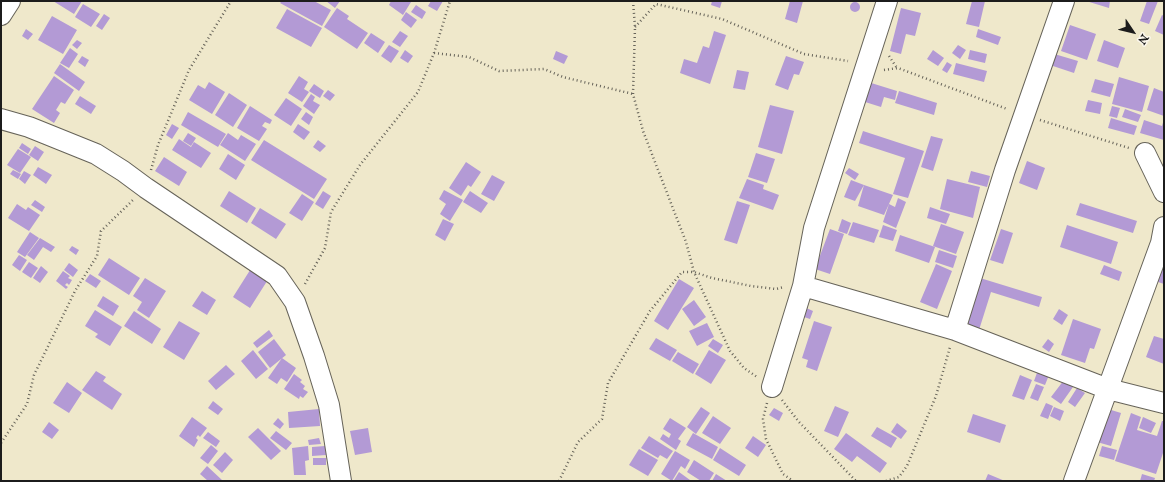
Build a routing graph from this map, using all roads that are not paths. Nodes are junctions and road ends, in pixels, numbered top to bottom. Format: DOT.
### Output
graph roads {
  1 [pos="10,1"];
  2 [pos="887,1"];
  3 [pos="1064,1"];
  4 [pos="1,15"];
  5 [pos="1,119"];
  6 [pos="1145,153"];
  7 [pos="1164,192"];
  8 [pos="1164,227"];
  9 [pos="803,286"];
  10 [pos="955,330"];
  11 [pos="772,387"];
  12 [pos="1108,389"];
  13 [pos="1164,403"];
  14 [pos="341,481"];
  15 [pos="1074,481"];
  1 -- 4 [label="street"];
  2 -- 9 [label="street"];
  3 -- 10 [label="street"];
  5 -- 14 [label="street"];
  6 -- 7 [label="street"];
  8 -- 12 [label="street"];
  9 -- 10 [label="street"];
  9 -- 11 [label="street"];
  10 -- 12 [label="street"];
  12 -- 13 [label="street"];
  12 -- 15 [label="street"];
}
